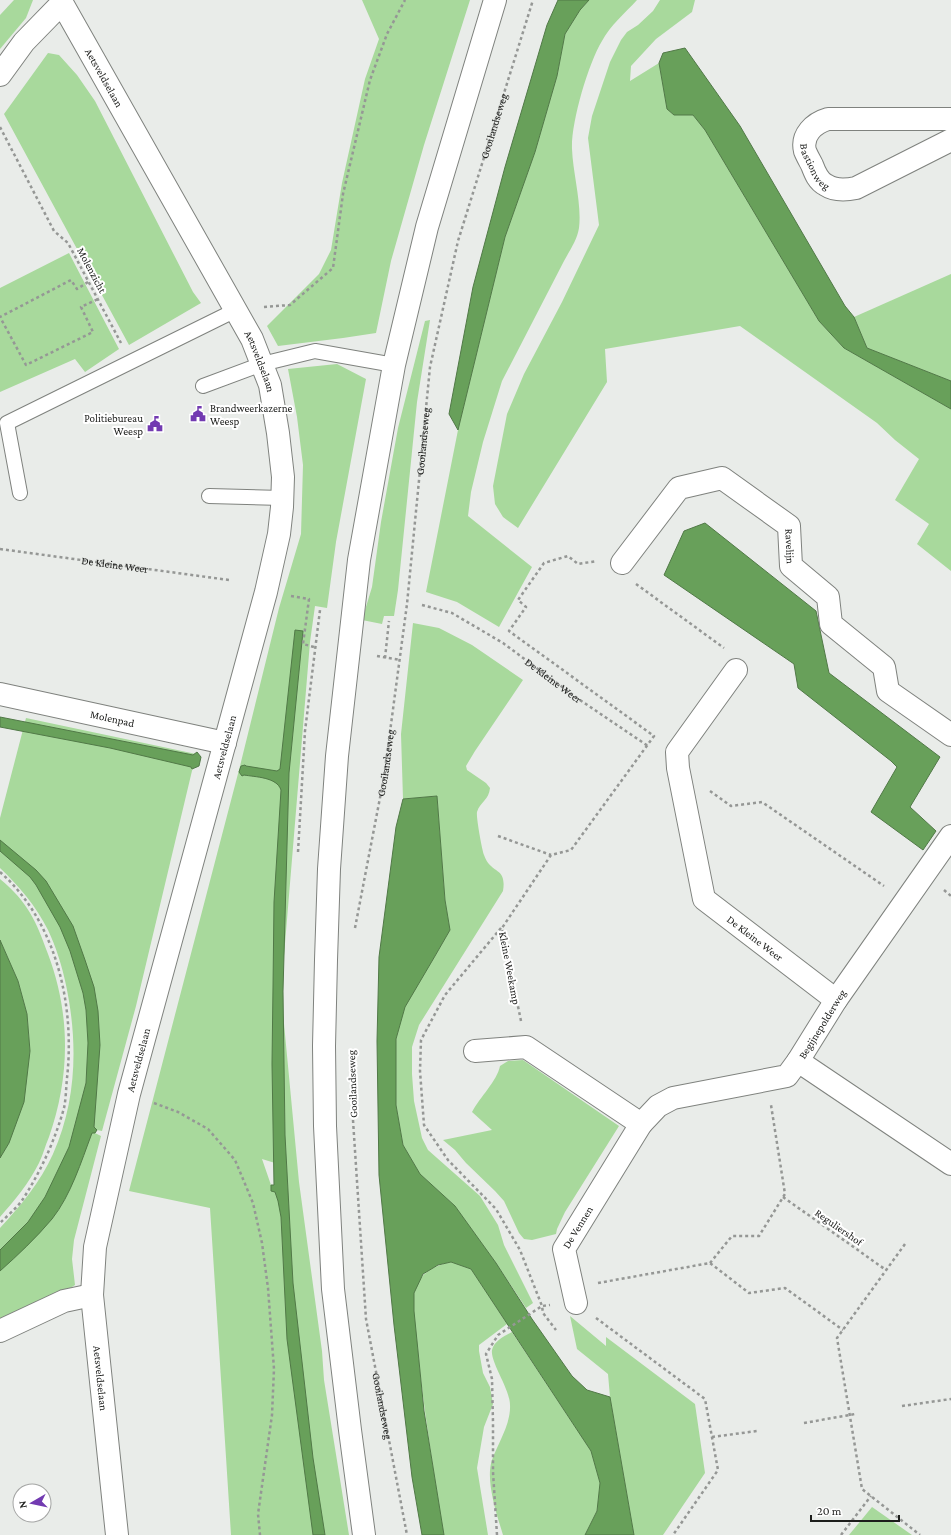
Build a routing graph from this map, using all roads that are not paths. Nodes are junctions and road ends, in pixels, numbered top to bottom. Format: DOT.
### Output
graph roads {
  1 [pos="495,0"];
  2 [pos="62,1"];
  3 [pos="0,76"];
  4 [pos="951,120"];
  5 [pos="951,140"];
  6 [pos="236,310"];
  7 [pos="262,364"];
  8 [pos="394,365"];
  9 [pos="203,386"];
  10 [pos="20,493"];
  11 [pos="209,496"];
  12 [pos="282,498"];
  13 [pos="619,566"];
  14 [pos="736,670"];
  15 [pos="0,694"];
  16 [pos="951,735"];
  17 [pos="225,743"];
  18 [pos="951,836"];
  19 [pos="836,1000"];
  20 [pos="475,1052"];
  21 [pos="798,1060"];
  22 [pos="640,1124"];
  23 [pos="951,1164"];
  24 [pos="92,1295"];
  25 [pos="574,1295"];
  26 [pos="0,1331"];
  27 [pos="118,1535"];
  28 [pos="364,1535"];
  1 -- 8 [label="street"];
  2 -- 3 [label="street"];
  2 -- 6 [label="street, Aetsveldselaan"];
  4 -- 5 [label="street, Bastionweg"];
  6 -- 7 [label="street, Aetsveldselaan"];
  6 -- 10 [label="lane"];
  7 -- 8 [label="lane"];
  7 -- 9 [label="lane"];
  7 -- 12 [label="street, Aetsveldselaan"];
  8 -- 28 [label="street"];
  11 -- 12 [label="lane"];
  12 -- 17 [label="street, Aetsveldselaan"];
  13 -- 16 [label="street, Ravelijn"];
  14 -- 19 [label="street, De Kleine Weer"];
  15 -- 17 [label="street, Molenpad"];
  17 -- 24 [label="street, Aetsveldselaan"];
  18 -- 19 [label="street, Begijnepolderweg"];
  19 -- 21 [label="street, Begijnepolderweg"];
  20 -- 22 [label="street"];
  21 -- 22 [label="street, De Vennen"];
  21 -- 23 [label="street, Begijnepolderweg"];
  22 -- 25 [label="street, De Vennen"];
  24 -- 26 [label="street"];
  24 -- 27 [label="street, Aetsveldselaan"];
}
